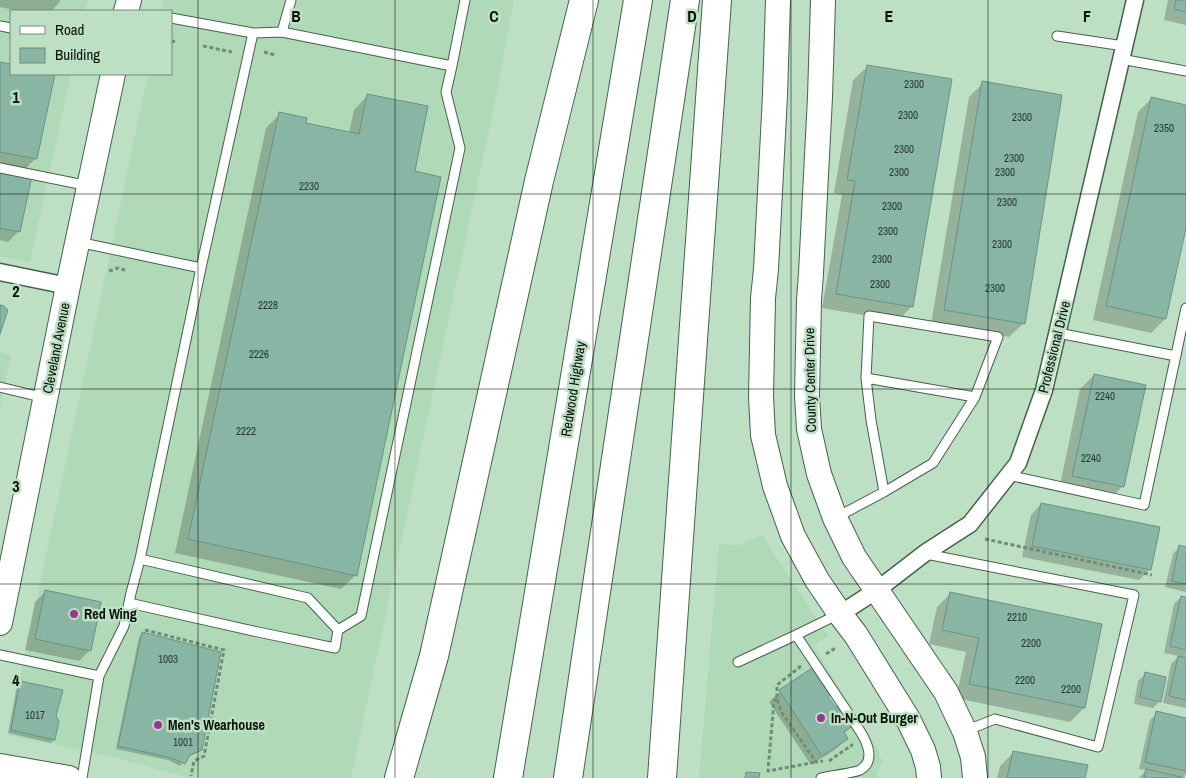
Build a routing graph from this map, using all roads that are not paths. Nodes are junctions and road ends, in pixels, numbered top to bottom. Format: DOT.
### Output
graph roads {
  1 [pos="291,0"];
  2 [pos="465,0"];
  3 [pos="584,0"];
  4 [pos="638,0"];
  5 [pos="685,0"];
  6 [pos="717,0"];
  7 [pos="778,0"];
  8 [pos="823,0"];
  9 [pos="1135,0"];
  10 [pos="172,18"];
  11 [pos="282,32"];
  12 [pos="253,33"];
  13 [pos="1057,36"];
  14 [pos="1122,52"];
  15 [pos="452,66"];
  16 [pos="1186,71"];
  17 [pos="113,75"];
  18 [pos="0,168"];
  19 [pos="89,186"];
  20 [pos="78,242"];
  21 [pos="202,268"];
  22 [pos="0,272"];
  23 [pos="68,286"];
  24 [pos="1186,308"];
  25 [pos="1058,333"];
  26 [pos="1176,356"];
  27 [pos="866,378"];
  28 [pos="0,387"];
  29 [pos="975,397"];
  30 [pos="46,398"];
  31 [pos="1008,475"];
  32 [pos="884,492"];
  33 [pos="835,518"];
  34 [pos="925,553"];
  35 [pos="140,559"];
  36 [pos="877,590"];
  37 [pos="129,603"];
  38 [pos="840,614"];
  39 [pos="0,623"];
  40 [pos="338,630"];
  41 [pos="796,635"];
  42 [pos="0,656"];
  43 [pos="738,662"];
  44 [pos="98,676"];
  45 [pos="965,732"];
  46 [pos="0,766"];
  47 [pos="69,778"];
  48 [pos="82,778"];
  49 [pos="399,778"];
  50 [pos="508,778"];
  51 [pos="568,778"];
  52 [pos="662,778"];
  53 [pos="821,778"];
  54 [pos="929,778"];
  55 [pos="975,778"];
  1 -- 11 [label="lane"];
  2 -- 15 [label="lane"];
  3 -- 49 [label="highway"];
  4 -- 50 [label="highway, Redwood Highway"];
  5 -- 51 [label="highway"];
  6 -- 52 [label="highway"];
  7 -- 38 [label="street"];
  8 -- 33 [label="street, County Center Drive"];
  9 -- 14 [label="street, Professional Drive"];
  10 -- 12 [label="lane"];
  11 -- 12 [label="lane"];
  11 -- 15 [label="lane"];
  12 -- 21 [label="lane"];
  13 -- 14 [label="lane"];
  14 -- 16 [label="lane"];
  14 -- 25 [label="street, Professional Drive"];
  15 -- 40 [label="lane"];
  17 -- 19 [label="street, Cleveland Avenue"];
  18 -- 19 [label="lane"];
  19 -- 20 [label="street, Cleveland Avenue"];
  20 -- 21 [label="lane"];
  20 -- 23 [label="street, Cleveland Avenue"];
  21 -- 35 [label="lane"];
  22 -- 23 [label="street"];
  23 -- 30 [label="street, Cleveland Avenue"];
  24 -- 26 [label="lane"];
  25 -- 26 [label="lane"];
  25 -- 31 [label="street, Professional Drive"];
  26 -- 31 [label="lane"];
  27 -- 29 [label="lane"];
  27 -- 29 [label="lane"];
  27 -- 32 [label="lane"];
  28 -- 30 [label="lane"];
  29 -- 32 [label="lane"];
  30 -- 39 [label="street, Cleveland Avenue"];
  31 -- 34 [label="street, Professional Drive"];
  32 -- 33 [label="lane"];
  33 -- 36 [label="street, County Center Drive"];
  34 -- 36 [label="street, Professional Drive"];
  34 -- 45 [label="lane"];
  35 -- 37 [label="lane"];
  35 -- 40 [label="lane"];
  36 -- 38 [label="street, Professional Drive"];
  36 -- 45 [label="street, County Center Drive"];
  37 -- 40 [label="lane"];
  37 -- 44 [label="lane"];
  38 -- 41 [label="lane"];
  38 -- 54 [label="street"];
  41 -- 43 [label="lane"];
  41 -- 53 [label="lane"];
  42 -- 44 [label="lane"];
  44 -- 48 [label="lane"];
  45 -- 55 [label="street, County Center Drive"];
  46 -- 47 [label="street"];
}
